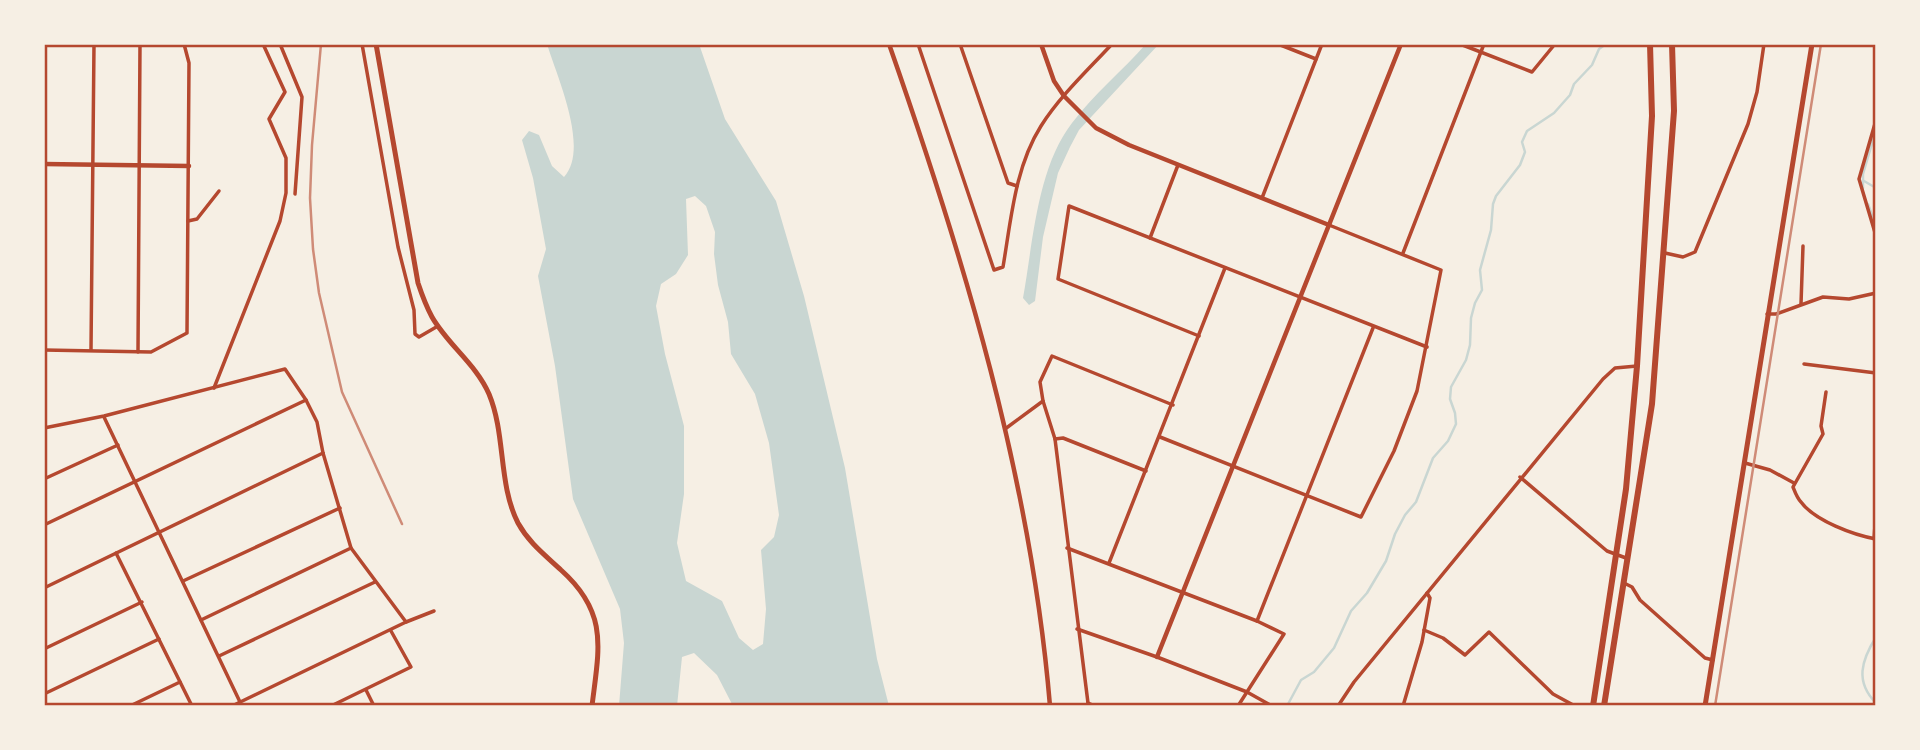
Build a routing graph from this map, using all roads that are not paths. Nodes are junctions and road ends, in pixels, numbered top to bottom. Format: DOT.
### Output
graph roads {
  1 [pos="93,44"];
  2 [pos="140,44"];
  3 [pos="184,44"];
  4 [pos="263,44"];
  5 [pos="280,44"];
  6 [pos="362,44"];
  7 [pos="376,44"];
  8 [pos="889,44"];
  9 [pos="918,44"];
  10 [pos="960,44"];
  11 [pos="1041,44"];
  12 [pos="1112,44"];
  13 [pos="1278,44"];
  14 [pos="1322,44"];
  15 [pos="1401,44"];
  16 [pos="1461,44"];
  17 [pos="1484,44"];
  18 [pos="1555,44"];
  19 [pos="1650,44"];
  20 [pos="1672,44"];
  21 [pos="1764,44"];
  22 [pos="1812,44"];
  23 [pos="1481,52"];
  24 [pos="1316,60"];
  25 [pos="1064,96"];
  26 [pos="1876,120"];
  27 [pos="44,164"];
  28 [pos="93,165"];
  29 [pos="139,165"];
  30 [pos="1178,165"];
  31 [pos="189,166"];
  32 [pos="1017,186"];
  33 [pos="219,191"];
  34 [pos="295,194"];
  35 [pos="1262,198"];
  36 [pos="188,221"];
  37 [pos="1328,225"];
  38 [pos="1876,236"];
  39 [pos="1150,238"];
  40 [pos="1803,246"];
  41 [pos="1403,253"];
  42 [pos="1664,253"];
  43 [pos="1225,268"];
  44 [pos="1876,293"];
  45 [pos="1300,298"];
  46 [pos="1801,304"];
  47 [pos="1768,314"];
  48 [pos="438,326"];
  49 [pos="1373,328"];
  50 [pos="1199,335"];
  51 [pos="1427,347"];
  52 [pos="44,350"];
  53 [pos="91,351"];
  54 [pos="138,352"];
  55 [pos="1804,364"];
  56 [pos="1637,366"];
  57 [pos="1876,373"];
  58 [pos="214,388"];
  59 [pos="1826,392"];
  60 [pos="306,400"];
  61 [pos="1043,401"];
  62 [pos="1173,405"];
  63 [pos="104,416"];
  64 [pos="1005,429"];
  65 [pos="46,430"];
  66 [pos="1160,437"];
  67 [pos="1055,439"];
  68 [pos="118,445"];
  69 [pos="323,453"];
  70 [pos="1745,463"];
  71 [pos="1233,467"];
  72 [pos="1146,471"];
  73 [pos="1520,477"];
  74 [pos="44,480"];
  75 [pos="135,482"];
  76 [pos="1794,483"];
  77 [pos="1306,495"];
  78 [pos="340,508"];
  79 [pos="1876,510"];
  80 [pos="44,525"];
  81 [pos="159,532"];
  82 [pos="1875,539"];
  83 [pos="351,548"];
  84 [pos="1067,548"];
  85 [pos="116,553"];
  86 [pos="1616,556"];
  87 [pos="1628,558"];
  88 [pos="1110,563"];
  89 [pos="183,582"];
  90 [pos="375,582"];
  91 [pos="1624,583"];
  92 [pos="44,587"];
  93 [pos="1184,593"];
  94 [pos="1427,593"];
  95 [pos="142,602"];
  96 [pos="435,611"];
  97 [pos="201,620"];
  98 [pos="1257,621"];
  99 [pos="406,622"];
  100 [pos="1077,629"];
  101 [pos="1424,630"];
  102 [pos="391,631"];
  103 [pos="159,639"];
  104 [pos="44,649"];
  105 [pos="218,657"];
  106 [pos="1157,657"];
  107 [pos="1713,660"];
  108 [pos="180,682"];
  109 [pos="366,690"];
  110 [pos="1247,692"];
  111 [pos="44,694"];
  112 [pos="240,702"];
  113 [pos="1088,705"];
  114 [pos="130,706"];
  115 [pos="192,706"];
  116 [pos="232,706"];
  117 [pos="331,706"];
  118 [pos="374,706"];
  119 [pos="592,706"];
  120 [pos="1051,706"];
  121 [pos="1095,706"];
  122 [pos="1238,706"];
  123 [pos="1272,706"];
  124 [pos="1338,706"];
  125 [pos="1403,706"];
  126 [pos="1576,706"];
  127 [pos="1593,706"];
  128 [pos="1604,706"];
  129 [pos="1705,706"];
  1 -- 28 [label="street"];
  2 -- 29 [label="street"];
  3 -- 31 [label="street"];
  4 -- 58 [label="street"];
  5 -- 34 [label="street"];
  6 -- 48 [label="street"];
  7 -- 48 [label="main road"];
  8 -- 64 [label="street"];
  9 -- 32 [label="street"];
  10 -- 32 [label="street"];
  11 -- 25 [label="street"];
  12 -- 25 [label="street"];
  13 -- 24 [label="street"];
  14 -- 24 [label="street"];
  15 -- 37 [label="street"];
  16 -- 23 [label="street"];
  17 -- 23 [label="street"];
  18 -- 23 [label="street"];
  19 -- 56 [label="highway"];
  20 -- 42 [label="highway"];
  21 -- 42 [label="street"];
  22 -- 47 [label="main road"];
  23 -- 41 [label="street"];
  24 -- 35 [label="street"];
  25 -- 30 [label="street"];
  25 -- 32 [label="street"];
  26 -- 38 [label="street"];
  27 -- 28 [label="street"];
  28 -- 29 [label="street"];
  28 -- 53 [label="street"];
  29 -- 31 [label="street"];
  29 -- 54 [label="street"];
  30 -- 35 [label="street"];
  30 -- 39 [label="street"];
  31 -- 36 [label="street"];
  33 -- 36 [label="street"];
  35 -- 37 [label="street"];
  36 -- 54 [label="street"];
  37 -- 41 [label="street"];
  37 -- 45 [label="street"];
  39 -- 43 [label="street"];
  39 -- 50 [label="street"];
  40 -- 46 [label="street"];
  41 -- 51 [label="street"];
  42 -- 87 [label="highway"];
  43 -- 45 [label="street"];
  43 -- 50 [label="street"];
  44 -- 46 [label="street"];
  45 -- 49 [label="street"];
  45 -- 71 [label="street"];
  46 -- 47 [label="street"];
  47 -- 70 [label="main road"];
  48 -- 119 [label="main road"];
  49 -- 51 [label="street"];
  49 -- 77 [label="street"];
  50 -- 62 [label="street"];
  51 -- 77 [label="street"];
  52 -- 53 [label="street"];
  53 -- 54 [label="street"];
  55 -- 57 [label="street"];
  56 -- 73 [label="street"];
  56 -- 86 [label="highway"];
  58 -- 60 [label="street"];
  58 -- 63 [label="street"];
  59 -- 76 [label="street"];
  60 -- 69 [label="street"];
  60 -- 75 [label="street"];
  61 -- 62 [label="street"];
  61 -- 64 [label="street"];
  61 -- 67 [label="street"];
  62 -- 66 [label="street"];
  63 -- 65 [label="street"];
  63 -- 68 [label="street"];
  64 -- 120 [label="street"];
  66 -- 71 [label="street"];
  66 -- 72 [label="street"];
  67 -- 72 [label="street"];
  67 -- 84 [label="street"];
  68 -- 74 [label="street"];
  68 -- 75 [label="street"];
  69 -- 78 [label="street"];
  69 -- 81 [label="street"];
  70 -- 76 [label="street"];
  70 -- 107 [label="main road"];
  71 -- 77 [label="street"];
  71 -- 93 [label="street"];
  72 -- 88 [label="street"];
  73 -- 86 [label="street"];
  73 -- 94 [label="street"];
  75 -- 80 [label="street"];
  75 -- 81 [label="street"];
  76 -- 82 [label="street"];
  77 -- 98 [label="street"];
  78 -- 83 [label="street"];
  78 -- 89 [label="street"];
  79 -- 82 [label="street"];
  81 -- 85 [label="street"];
  81 -- 89 [label="street"];
  83 -- 90 [label="street"];
  83 -- 97 [label="street"];
  84 -- 88 [label="street"];
  84 -- 100 [label="street"];
  85 -- 92 [label="street"];
  85 -- 95 [label="street"];
  86 -- 87 [label="street"];
  86 -- 127 [label="highway"];
  87 -- 91 [label="highway"];
  88 -- 93 [label="street"];
  89 -- 97 [label="street"];
  90 -- 99 [label="street"];
  90 -- 105 [label="street"];
  91 -- 107 [label="street"];
  91 -- 128 [label="highway"];
  93 -- 98 [label="street"];
  93 -- 106 [label="street"];
  94 -- 101 [label="street"];
  94 -- 124 [label="street"];
  95 -- 103 [label="street"];
  95 -- 104 [label="street"];
  96 -- 99 [label="street"];
  97 -- 105 [label="street"];
  98 -- 110 [label="street"];
  99 -- 102 [label="street"];
  100 -- 106 [label="street"];
  100 -- 113 [label="street"];
  101 -- 125 [label="street"];
  101 -- 126 [label="street"];
  102 -- 109 [label="street"];
  102 -- 112 [label="street"];
  103 -- 108 [label="street"];
  103 -- 111 [label="street"];
  105 -- 112 [label="street"];
  106 -- 110 [label="street"];
  107 -- 129 [label="main road"];
  108 -- 114 [label="street"];
  108 -- 115 [label="street"];
  109 -- 117 [label="street"];
  109 -- 118 [label="street"];
  110 -- 122 [label="street"];
  110 -- 123 [label="street"];
  112 -- 116 [label="street"];
  113 -- 121 [label="street"];
}
